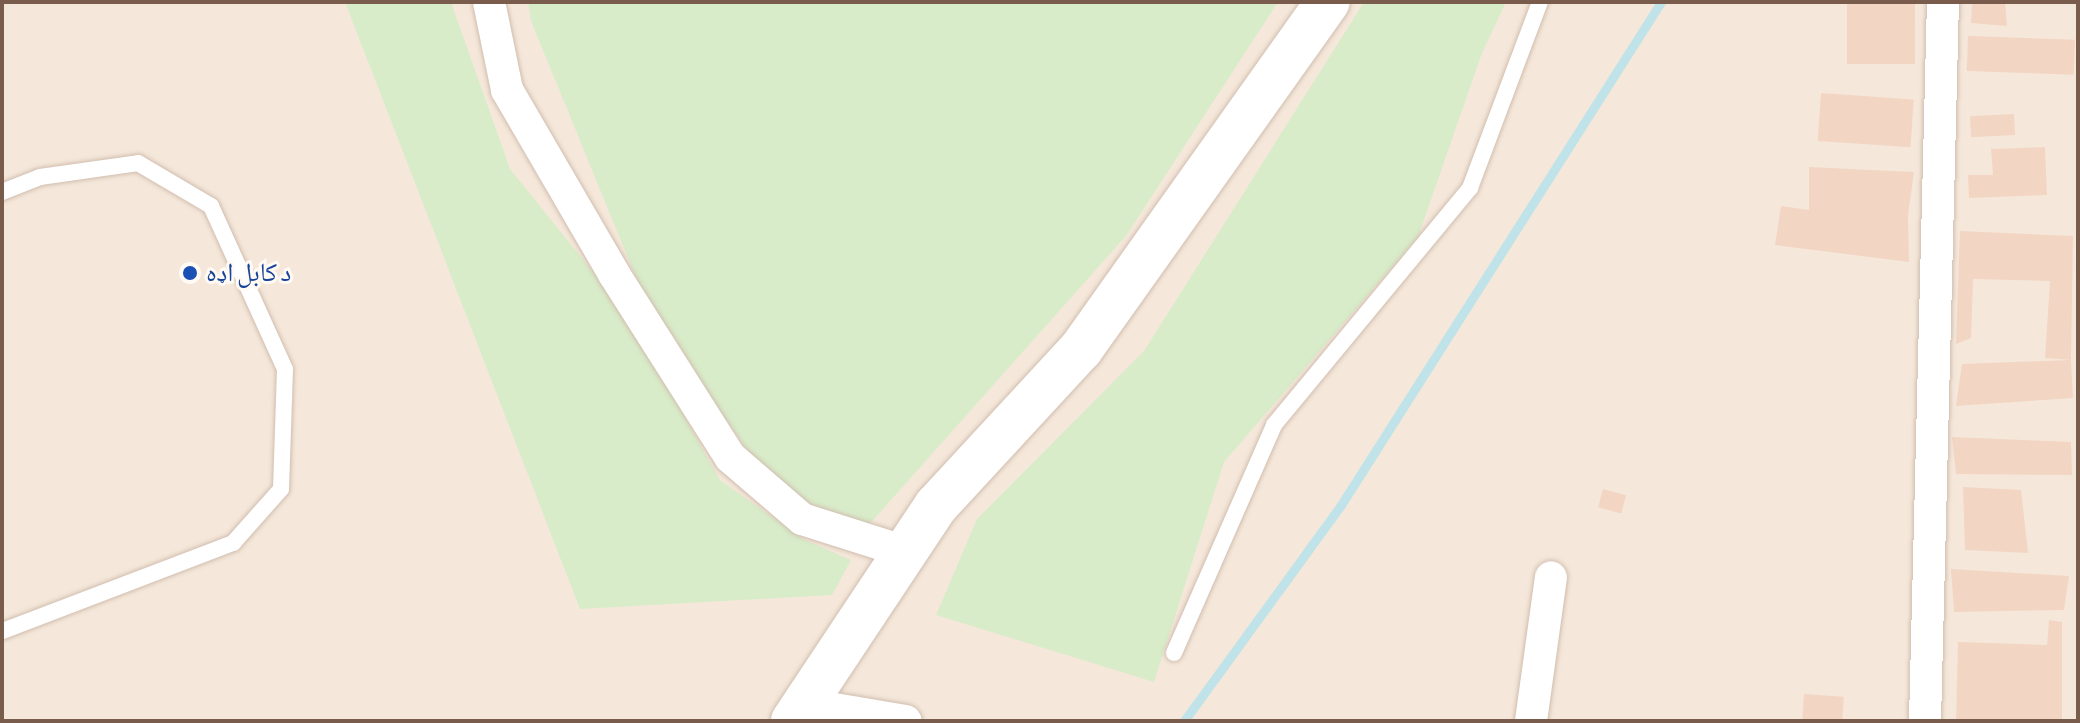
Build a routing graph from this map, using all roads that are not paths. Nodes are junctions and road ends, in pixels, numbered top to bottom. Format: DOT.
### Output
graph roads {
  1 [pos="489,2"];
  2 [pos="1328,2"];
  3 [pos="1540,2"];
  4 [pos="1943,2"];
  5 [pos="2,192"];
  6 [pos="906,552"];
  7 [pos="1551,577"];
  8 [pos="2,631"];
  9 [pos="1174,653"];
  10 [pos="799,712"];
  11 [pos="906,721"];
  12 [pos="1531,721"];
  13 [pos="1925,721"];
  1 -- 6 [label="street"];
  2 -- 6 [label="street"];
  3 -- 9 [label="lane"];
  4 -- 13 [label="street"];
  5 -- 8 [label="lane"];
  6 -- 10 [label="street"];
  7 -- 12 [label="street"];
  10 -- 11 [label="street"];
}
